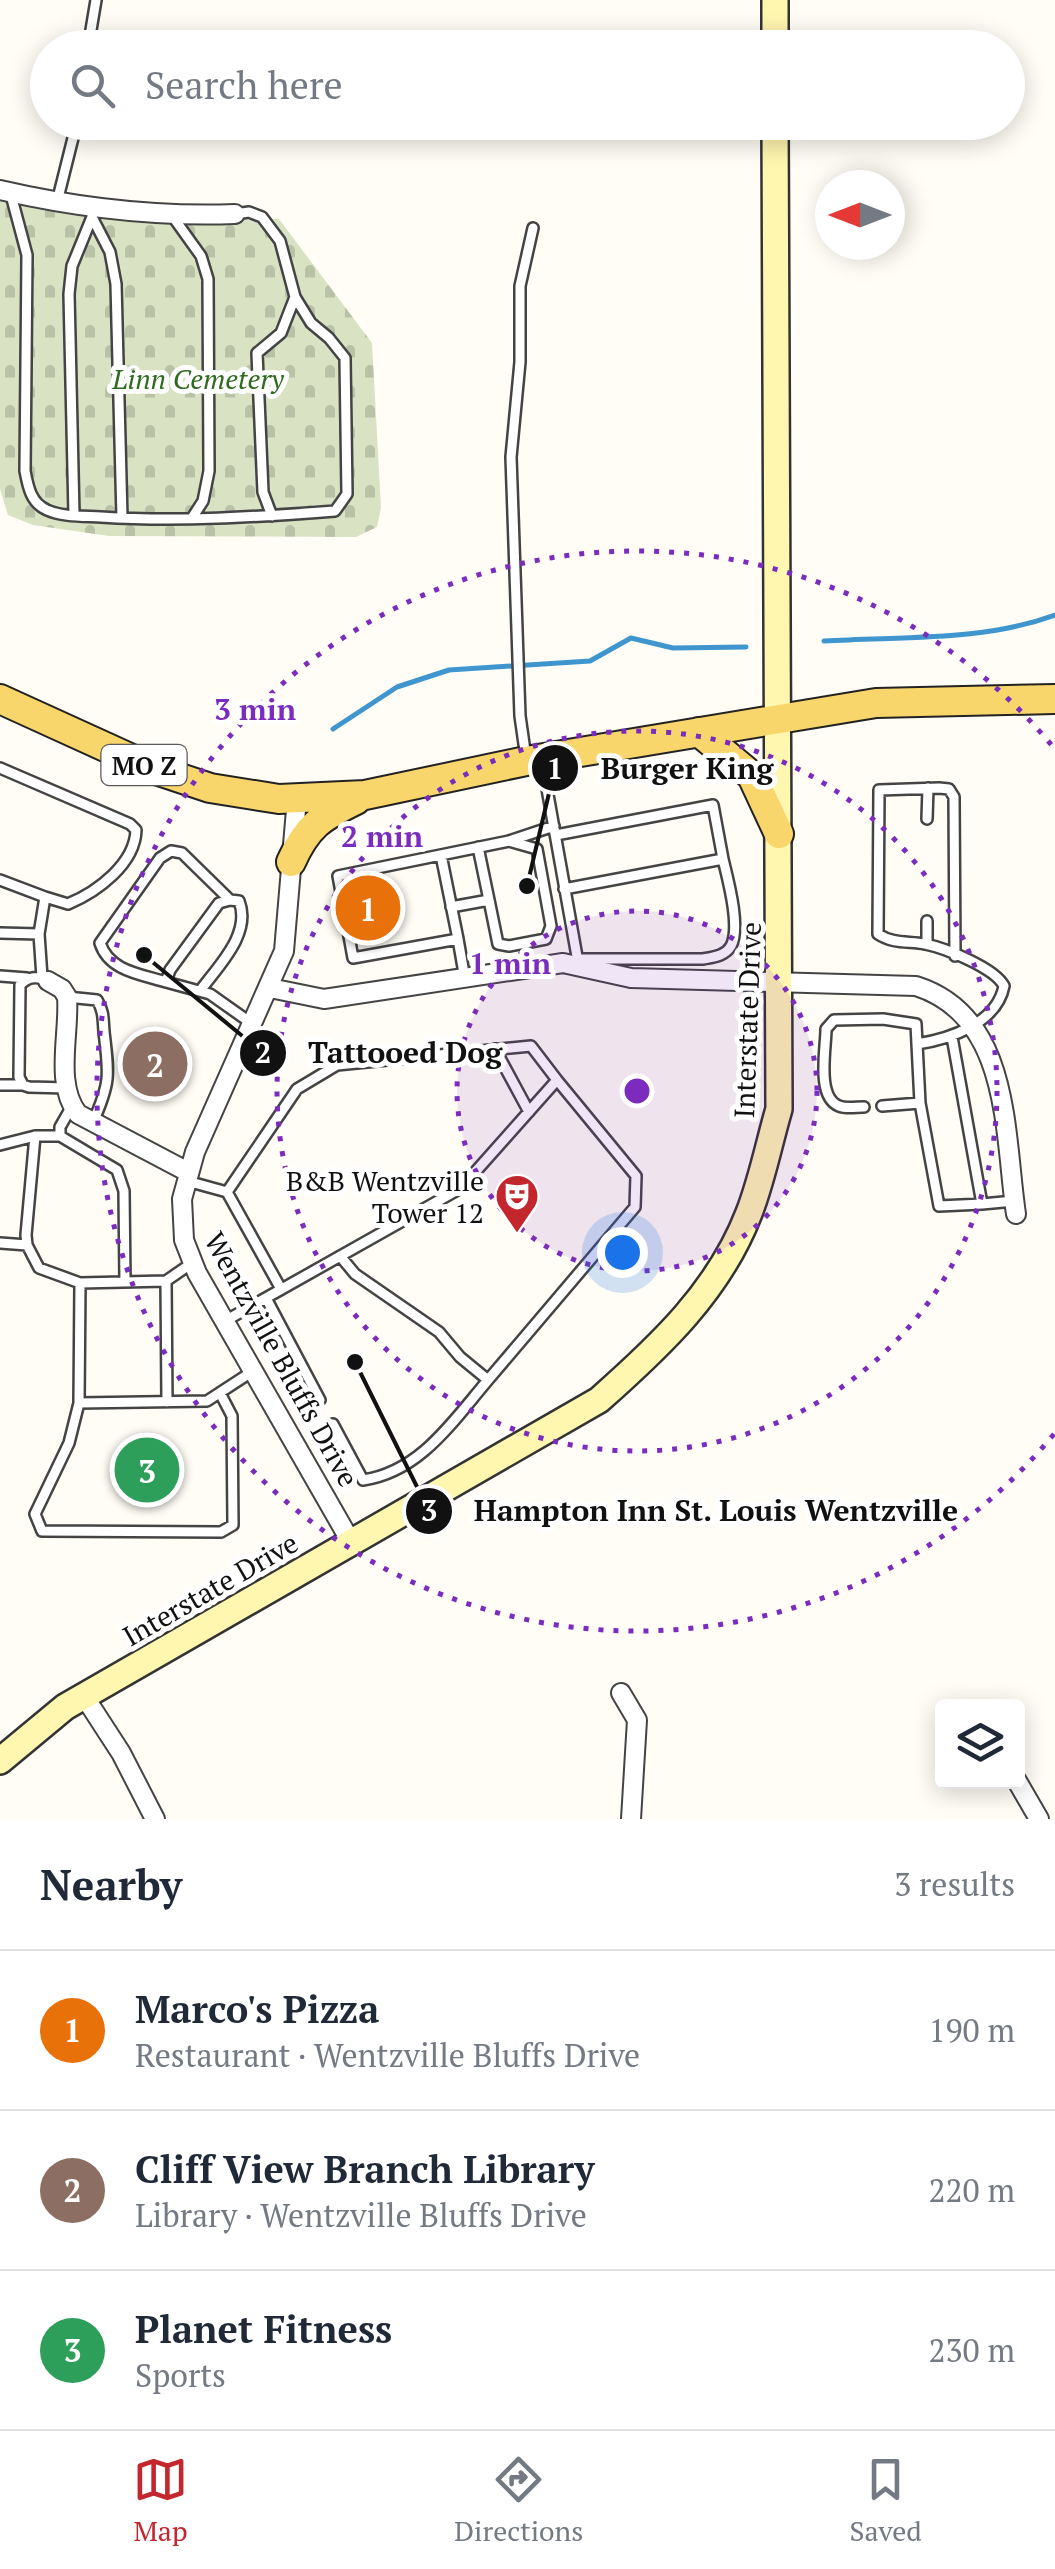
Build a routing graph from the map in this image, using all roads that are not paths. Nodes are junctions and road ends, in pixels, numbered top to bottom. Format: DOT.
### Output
graph roads {
  1 [pos="96,0"];
  2 [pos="775,0"];
  3 [pos="91,30"];
  4 [pos="775,30"];
  5 [pos="72,140"];
  6 [pos="775,140"];
  7 [pos="5,191"];
  8 [pos="57,202"];
  9 [pos="92,213"];
  10 [pos="235,214"];
  11 [pos="173,216"];
  12 [pos="532,228"];
  13 [pos="296,297"];
  14 [pos="74,515"];
  15 [pos="272,516"];
  16 [pos="122,518"];
  17 [pos="192,518"];
  18 [pos="0,699"];
  19 [pos="1055,699"];
  20 [pos="778,719"];
  21 [pos="700,732"];
  22 [pos="534,760"];
  23 [pos="0,768"];
  24 [pos="928,788"];
  25 [pos="365,795"];
  26 [pos="297,798"];
  27 [pos="927,818"];
  28 [pos="555,831"];
  29 [pos="779,834"];
  30 [pos="509,841"];
  31 [pos="478,847"];
  32 [pos="441,855"];
  33 [pos="723,860"];
  34 [pos="291,862"];
  35 [pos="0,880"];
  36 [pos="564,888"];
  37 [pos="45,897"];
  38 [pos="230,900"];
  39 [pos="489,900"];
  40 [pos="451,907"];
  41 [pos="927,920"];
  42 [pos="0,933"];
  43 [pos="40,934"];
  44 [pos="458,938"];
  45 [pos="927,944"];
  46 [pos="955,956"];
  47 [pos="578,962"];
  48 [pos="0,976"];
  49 [pos="29,978"];
  50 [pos="45,979"];
  51 [pos="465,979"];
  52 [pos="781,981"];
  53 [pos="166,982"];
  54 [pos="270,988"];
  55 [pos="200,991"];
  56 [pos="67,997"];
  57 [pos="253,1024"];
  58 [pos="973,1024"];
  59 [pos="952,1036"];
  60 [pos="917,1044"];
  61 [pos="495,1049"];
  62 [pos="557,1080"];
  63 [pos="0,1085"];
  64 [pos="23,1085"];
  65 [pos="70,1097"];
  66 [pos="920,1102"];
  67 [pos="882,1106"];
  68 [pos="864,1108"];
  69 [pos="529,1112"];
  70 [pos="93,1122"];
  71 [pos="35,1136"];
  72 [pos="60,1136"];
  73 [pos="0,1145"];
  74 [pos="187,1176"];
  75 [pos="227,1192"];
  76 [pos="982,1204"];
  77 [pos="1015,1208"];
  78 [pos="0,1242"];
  79 [pos="27,1245"];
  80 [pos="340,1256"];
  81 [pos="192,1263"];
  82 [pos="166,1281"];
  83 [pos="125,1282"];
  84 [pos="80,1284"];
  85 [pos="281,1290"];
  86 [pos="266,1298"];
  87 [pos="225,1321"];
  88 [pos="253,1371"];
  89 [pos="488,1380"];
  90 [pos="220,1393"];
  91 [pos="320,1400"];
  92 [pos="167,1402"];
  93 [pos="79,1403"];
  94 [pos="333,1424"];
  95 [pos="352,1542"];
  96 [pos="621,1693"];
  97 [pos="84,1696"];
  98 [pos="0,1761"];
  99 [pos="1021,1789"];
  100 [pos="149,1816"];
  101 [pos="631,1819"];
  102 [pos="1038,1819"];
  1 -- 3 [label="lane"];
  2 -- 4 [label="main road"];
  5 -- 8 [label="lane"];
  6 -- 20 [label="main road, Interstate Drive"];
  7 -- 8 [label="street"];
  7 -- 14 [label="lane"];
  8 -- 9 [label="street"];
  9 -- 11 [label="street"];
  9 -- 14 [label="lane"];
  9 -- 16 [label="lane"];
  10 -- 11 [label="street"];
  10 -- 13 [label="lane"];
  11 -- 17 [label="lane"];
  12 -- 22 [label="lane"];
  13 -- 15 [label="lane"];
  13 -- 15 [label="lane"];
  14 -- 16 [label="lane"];
  15 -- 17 [label="lane"];
  16 -- 17 [label="lane"];
  18 -- 26 [label="main road, MO Z"];
  19 -- 20 [label="main road, MO Z"];
  20 -- 21 [label="main road, MO Z"];
  20 -- 29 [label="main road, Interstate Drive"];
  21 -- 22 [label="main road, MO Z"];
  21 -- 29 [label="main road"];
  22 -- 25 [label="main road, MO Z"];
  22 -- 28 [label="lane"];
  23 -- 37 [label="lane"];
  24 -- 27 [label="lane"];
  24 -- 45 [label="lane"];
  24 -- 46 [label="lane"];
  25 -- 26 [label="main road, MO Z"];
  25 -- 34 [label="main road"];
  26 -- 34 [label="street, Wentzville Bluffs Drive"];
  28 -- 30 [label="lane"];
  28 -- 33 [label="lane"];
  28 -- 36 [label="lane"];
  29 -- 52 [label="main road, Interstate Drive"];
  30 -- 31 [label="lane"];
  30 -- 39 [label="lane"];
  31 -- 32 [label="lane"];
  31 -- 39 [label="lane"];
  32 -- 40 [label="lane"];
  32 -- 44 [label="lane"];
  33 -- 36 [label="lane"];
  33 -- 47 [label="lane"];
  34 -- 54 [label="street, Wentzville Bluffs Drive"];
  35 -- 37 [label="lane"];
  36 -- 47 [label="lane"];
  37 -- 43 [label="lane"];
  38 -- 53 [label="lane"];
  38 -- 53 [label="lane"];
  38 -- 55 [label="lane"];
  39 -- 40 [label="lane"];
  40 -- 44 [label="lane"];
  41 -- 45 [label="lane"];
  42 -- 43 [label="lane"];
  43 -- 50 [label="lane"];
  44 -- 51 [label="lane"];
  45 -- 46 [label="lane"];
  46 -- 58 [label="lane"];
  47 -- 51 [label="street"];
  47 -- 52 [label="street"];
  48 -- 49 [label="lane"];
  49 -- 50 [label="lane"];
  49 -- 64 [label="lane"];
  50 -- 56 [label="street"];
  51 -- 54 [label="street"];
  52 -- 58 [label="street"];
  52 -- 95 [label="main road, Interstate Drive"];
  53 -- 55 [label="lane"];
  54 -- 57 [label="street, Wentzville Bluffs Drive"];
  55 -- 57 [label="lane"];
  56 -- 65 [label="street"];
  56 -- 70 [label="lane"];
  57 -- 74 [label="street, Wentzville Bluffs Drive"];
  58 -- 59 [label="lane"];
  58 -- 77 [label="street"];
  59 -- 60 [label="lane"];
  59 -- 76 [label="lane"];
  60 -- 66 [label="lane"];
  60 -- 68 [label="lane"];
  61 -- 62 [label="lane"];
  61 -- 69 [label="lane"];
  61 -- 75 [label="lane"];
  62 -- 69 [label="lane"];
  62 -- 89 [label="lane"];
  63 -- 64 [label="lane"];
  64 -- 65 [label="lane"];
  65 -- 70 [label="street"];
  65 -- 72 [label="lane"];
  66 -- 67 [label="lane"];
  66 -- 76 [label="lane"];
  69 -- 80 [label="lane"];
  70 -- 74 [label="street"];
  71 -- 72 [label="lane"];
  71 -- 73 [label="lane"];
  71 -- 79 [label="lane"];
  72 -- 83 [label="lane"];
  74 -- 75 [label="lane"];
  74 -- 81 [label="street, Wentzville Bluffs Drive"];
  75 -- 85 [label="lane"];
  76 -- 77 [label="lane"];
  78 -- 79 [label="lane"];
  79 -- 84 [label="lane"];
  80 -- 85 [label="lane"];
  80 -- 89 [label="lane"];
  81 -- 82 [label="lane"];
  81 -- 87 [label="street, Wentzville Bluffs Drive"];
  82 -- 83 [label="lane"];
  82 -- 92 [label="lane"];
  83 -- 84 [label="lane"];
  84 -- 93 [label="lane"];
  85 -- 86 [label="lane"];
  86 -- 87 [label="lane"];
  86 -- 91 [label="lane"];
  87 -- 88 [label="street, Wentzville Bluffs Drive"];
  88 -- 90 [label="lane"];
  88 -- 95 [label="street, Wentzville Bluffs Drive"];
  89 -- 94 [label="lane"];
  90 -- 92 [label="lane"];
  90 -- 93 [label="lane"];
  92 -- 93 [label="lane"];
  95 -- 97 [label="main road, Interstate Drive"];
  96 -- 101 [label="street"];
  97 -- 98 [label="main road, Interstate Drive"];
  97 -- 100 [label="street"];
  99 -- 102 [label="street"];
}
